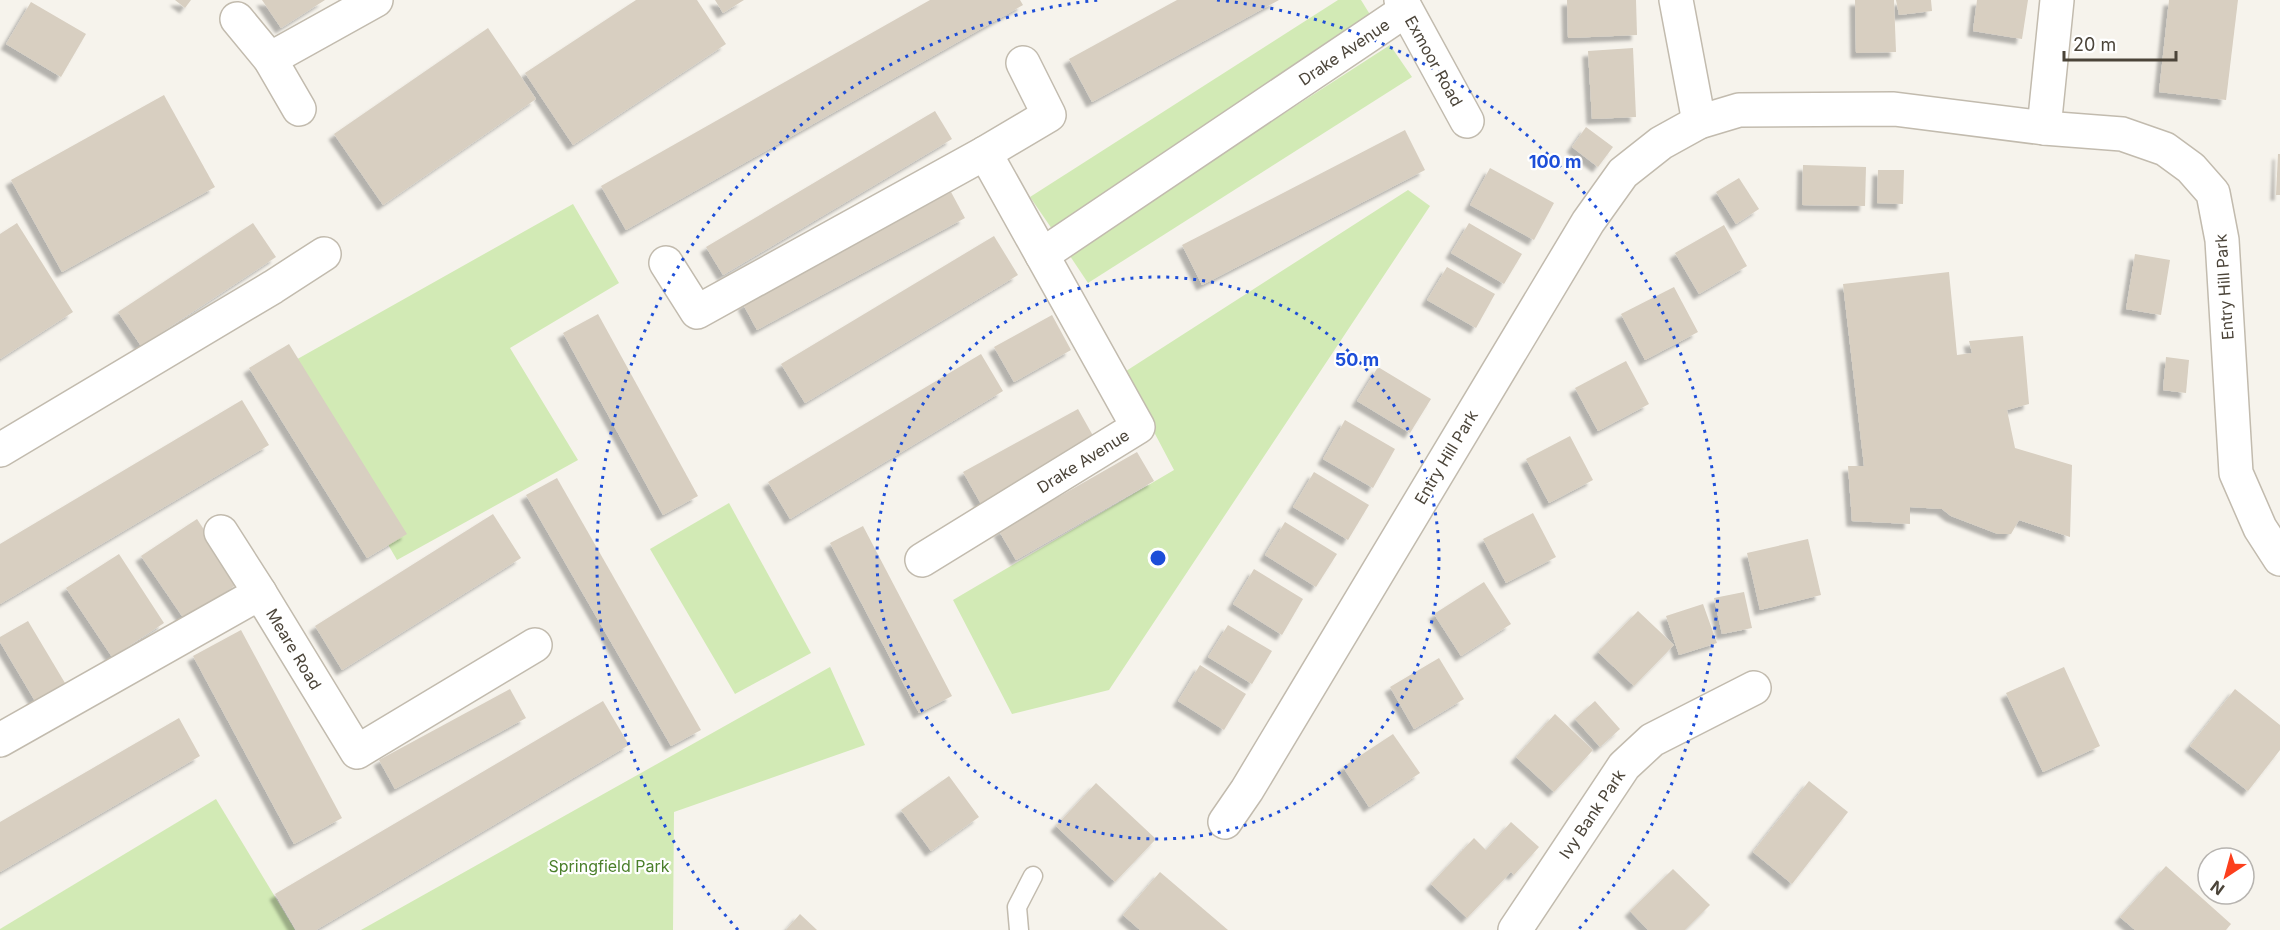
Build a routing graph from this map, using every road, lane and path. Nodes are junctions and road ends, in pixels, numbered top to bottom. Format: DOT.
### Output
graph roads {
  1 [pos="376,0"];
  2 [pos="1676,0"];
  3 [pos="2057,0"];
  4 [pos="1404,5"];
  5 [pos="237,19"];
  6 [pos="270,59"];
  7 [pos="1023,63"];
  8 [pos="298,108"];
  9 [pos="1467,121"];
  10 [pos="1699,123"];
  11 [pos="2044,128"];
  12 [pos="985,153"];
  13 [pos="324,254"];
  14 [pos="1042,255"];
  15 [pos="666,263"];
  16 [pos="0,450"];
  17 [pos="221,532"];
  18 [pos="2280,559"];
  19 [pos="922,560"];
  20 [pos="260,593"];
  21 [pos="536,645"];
  22 [pos="1754,688"];
  23 [pos="0,740"];
  24 [pos="1225,822"];
  25 [pos="1033,876"];
  26 [pos="1019,930"];
  27 [pos="1515,930"];
  1 -- 6 [label="street"];
  2 -- 10 [label="street"];
  3 -- 11 [label="street"];
  4 -- 9 [label="street, Exmoor Road"];
  4 -- 14 [label="street, Drake Avenue"];
  5 -- 6 [label="street"];
  6 -- 8 [label="street"];
  7 -- 12 [label="street"];
  10 -- 11 [label="street, Entry Hill Park"];
  10 -- 24 [label="street, Entry Hill Park"];
  11 -- 18 [label="street, Entry Hill Park"];
  12 -- 14 [label="street, Drake Avenue"];
  12 -- 15 [label="street"];
  13 -- 16 [label="street"];
  14 -- 19 [label="street, Drake Avenue"];
  17 -- 20 [label="street"];
  20 -- 21 [label="street, Meare Road"];
  20 -- 23 [label="street, Meare Road"];
  22 -- 27 [label="street, Ivy Bank Park"];
  25 -- 26 [label="lane"];
}
